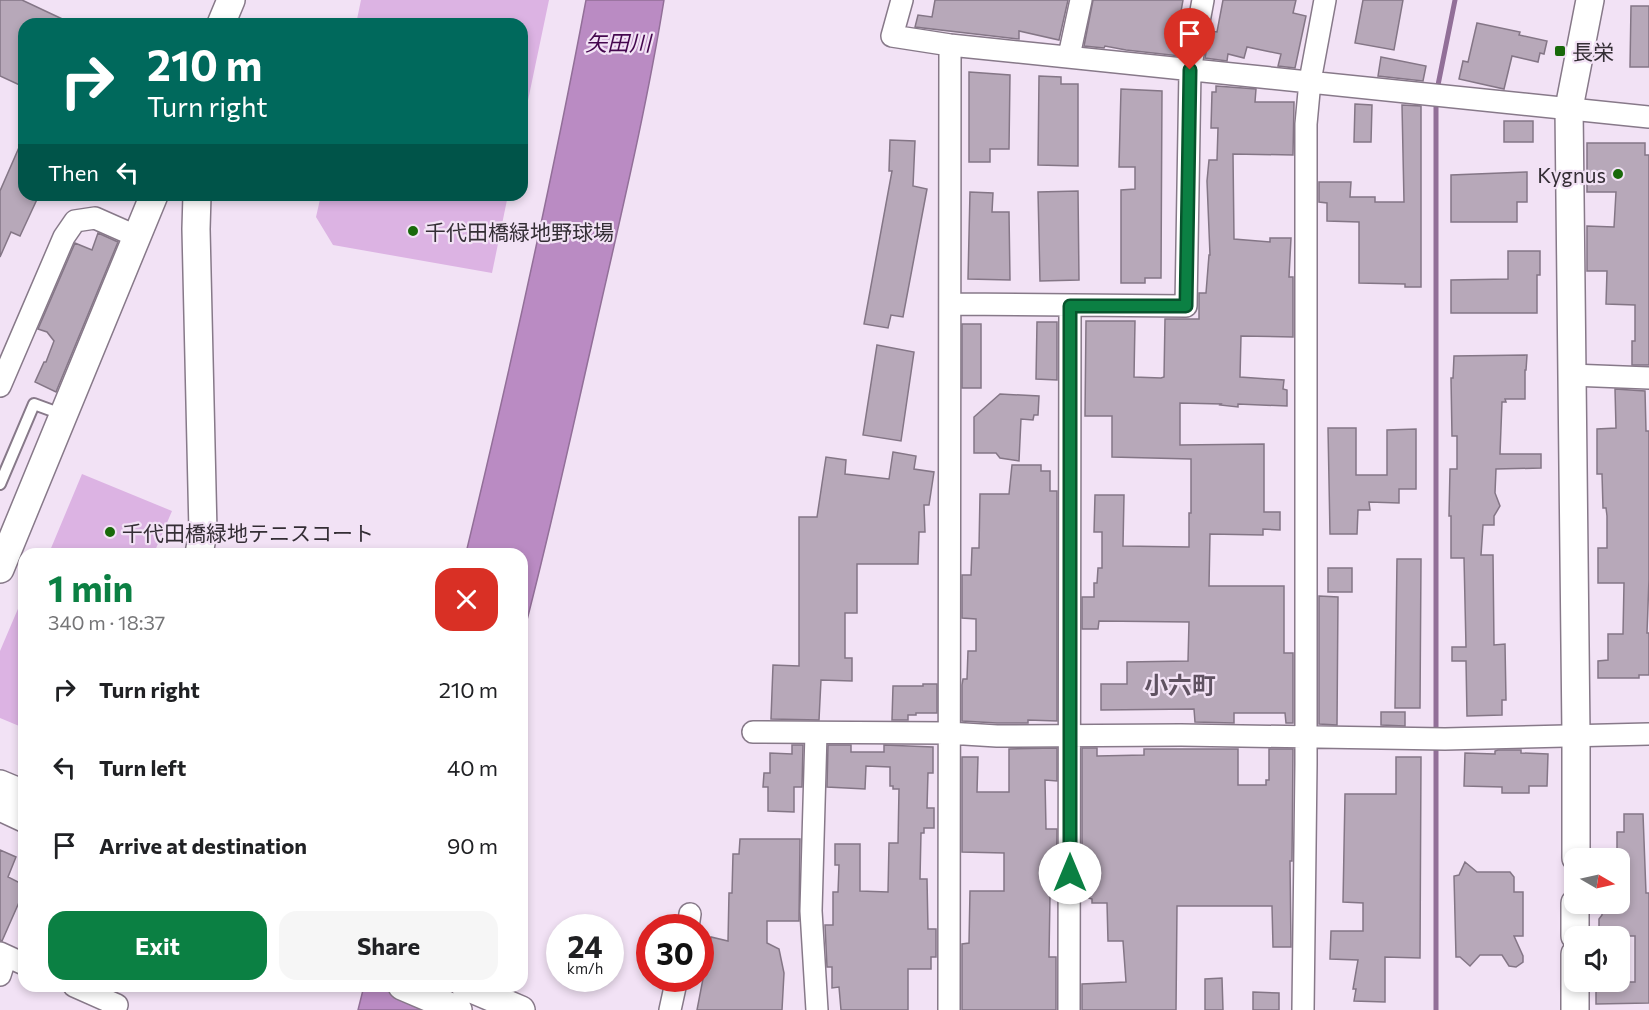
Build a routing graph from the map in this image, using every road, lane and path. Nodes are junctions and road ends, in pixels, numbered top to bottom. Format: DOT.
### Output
graph roads {
  1 [pos="902,0"];
  2 [pos="1081,0"];
  3 [pos="1203,0"];
  4 [pos="1325,0"];
  5 [pos="1590,0"];
  6 [pos="950,45"];
  7 [pos="1069,56"];
  8 [pos="1190,70"];
  9 [pos="1310,81"];
  10 [pos="1569,108"];
  11 [pos="1649,117"];
  12 [pos="152,201"];
  13 [pos="197,201"];
  14 [pos="138,237"];
  15 [pos="951,304"];
  16 [pos="1070,306"];
  17 [pos="1571,375"];
  18 [pos="1649,378"];
  19 [pos="0,386"];
  20 [pos="64,416"];
  21 [pos="0,483"];
  22 [pos="200,548"];
  23 [pos="0,569"];
  24 [pos="753,732"];
  25 [pos="816,733"];
  26 [pos="948,733"];
  27 [pos="1649,734"];
  28 [pos="1070,735"];
  29 [pos="1576,735"];
  30 [pos="1305,737"];
  31 [pos="0,784"];
  32 [pos="18,792"];
  33 [pos="0,807"];
  34 [pos="18,815"];
  35 [pos="1576,848"];
  36 [pos="92,992"];
  37 [pos="416,992"];
  38 [pos="479,992"];
  39 [pos="674,992"];
  40 [pos="1575,992"];
  41 [pos="117,1000"];
  42 [pos="458,1010"];
  43 [pos="521,1010"];
  44 [pos="670,1010"];
  45 [pos="817,1010"];
  46 [pos="948,1010"];
  47 [pos="1069,1010"];
  48 [pos="1303,1010"];
  49 [pos="1575,1010"];
  1 -- 6 [label="street"];
  2 -- 7 [label="street"];
  3 -- 8 [label="street"];
  4 -- 9 [label="street"];
  5 -- 10 [label="street"];
  6 -- 7 [label="street"];
  6 -- 15 [label="street"];
  7 -- 8 [label="street"];
  8 -- 9 [label="street"];
  8 -- 16 [label="street"];
  9 -- 10 [label="street"];
  9 -- 30 [label="street"];
  10 -- 11 [label="street"];
  10 -- 17 [label="street"];
  12 -- 14 [label="street"];
  13 -- 22 [label="street"];
  14 -- 19 [label="street"];
  14 -- 20 [label="street"];
  15 -- 16 [label="street"];
  15 -- 26 [label="street"];
  16 -- 28 [label="street"];
  17 -- 18 [label="street"];
  17 -- 29 [label="street"];
  20 -- 21 [label="lane"];
  20 -- 23 [label="street"];
  24 -- 25 [label="street"];
  25 -- 26 [label="street"];
  25 -- 45 [label="street"];
  26 -- 28 [label="street"];
  26 -- 46 [label="street"];
  27 -- 29 [label="street"];
  28 -- 30 [label="street"];
  28 -- 47 [label="street"];
  29 -- 30 [label="street"];
  29 -- 35 [label="street"];
  30 -- 48 [label="street"];
  31 -- 32 [label="street"];
  33 -- 34 [label="street"];
  36 -- 41 [label="street"];
  37 -- 42 [label="street"];
  38 -- 43 [label="street"];
  39 -- 44 [label="street"];
  40 -- 49 [label="street"];
}
